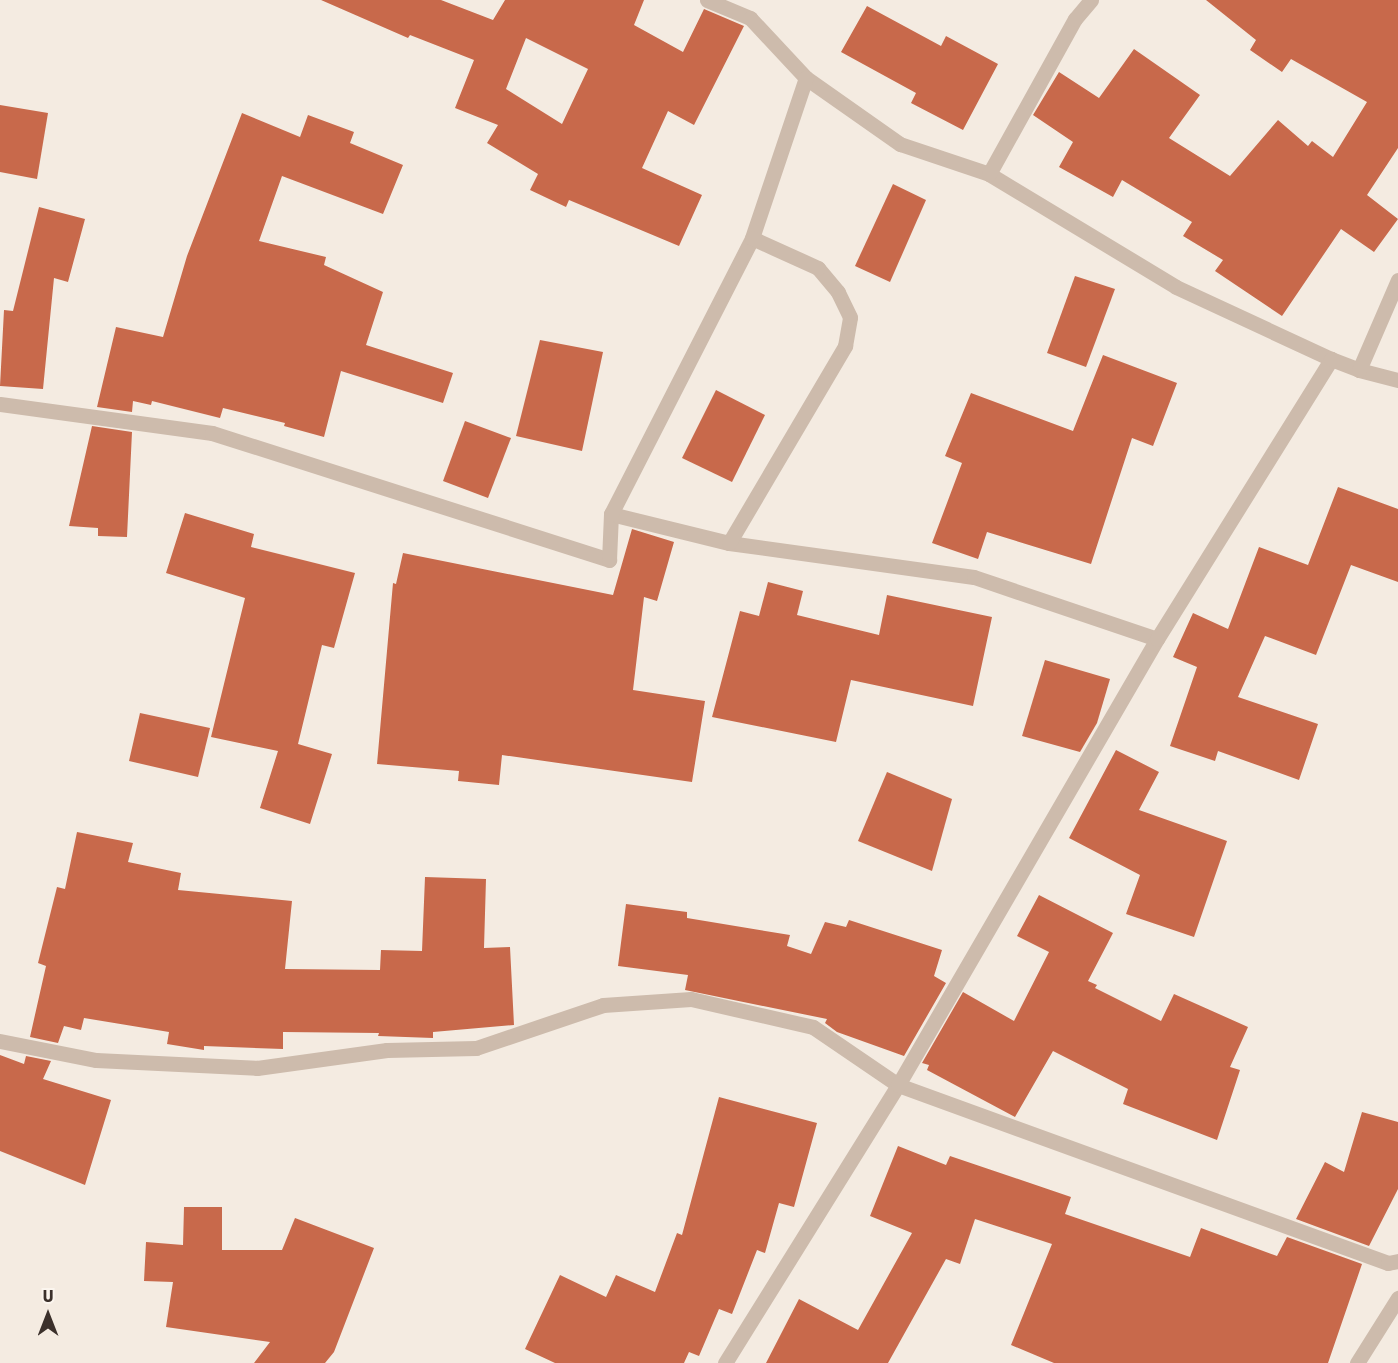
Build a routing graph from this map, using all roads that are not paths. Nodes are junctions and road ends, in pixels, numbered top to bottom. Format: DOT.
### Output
graph roads {
  1 [pos="707,0"];
  2 [pos="1091,0"];
  3 [pos="806,78"];
  4 [pos="989,174"];
  5 [pos="752,238"];
  6 [pos="1398,280"];
  7 [pos="1331,359"];
  8 [pos="1359,370"];
  9 [pos="1398,380"];
  10 [pos="0,404"];
  11 [pos="611,514"];
  12 [pos="729,543"];
  13 [pos="1157,639"];
  14 [pos="0,1041"];
  15 [pos="898,1085"];
  16 [pos="1398,1261"];
  17 [pos="1398,1298"];
  18 [pos="725,1363"];
  19 [pos="1357,1363"];
  1 -- 3 [label="street"];
  2 -- 4 [label="street"];
  3 -- 4 [label="street"];
  3 -- 5 [label="street"];
  4 -- 7 [label="street"];
  5 -- 11 [label="street"];
  5 -- 12 [label="street"];
  6 -- 8 [label="street"];
  7 -- 8 [label="street"];
  7 -- 13 [label="street"];
  8 -- 9 [label="street"];
  10 -- 11 [label="street"];
  11 -- 12 [label="street"];
  12 -- 13 [label="street"];
  13 -- 15 [label="street"];
  14 -- 15 [label="street"];
  15 -- 16 [label="street"];
  15 -- 18 [label="street"];
  17 -- 19 [label="street"];
}
